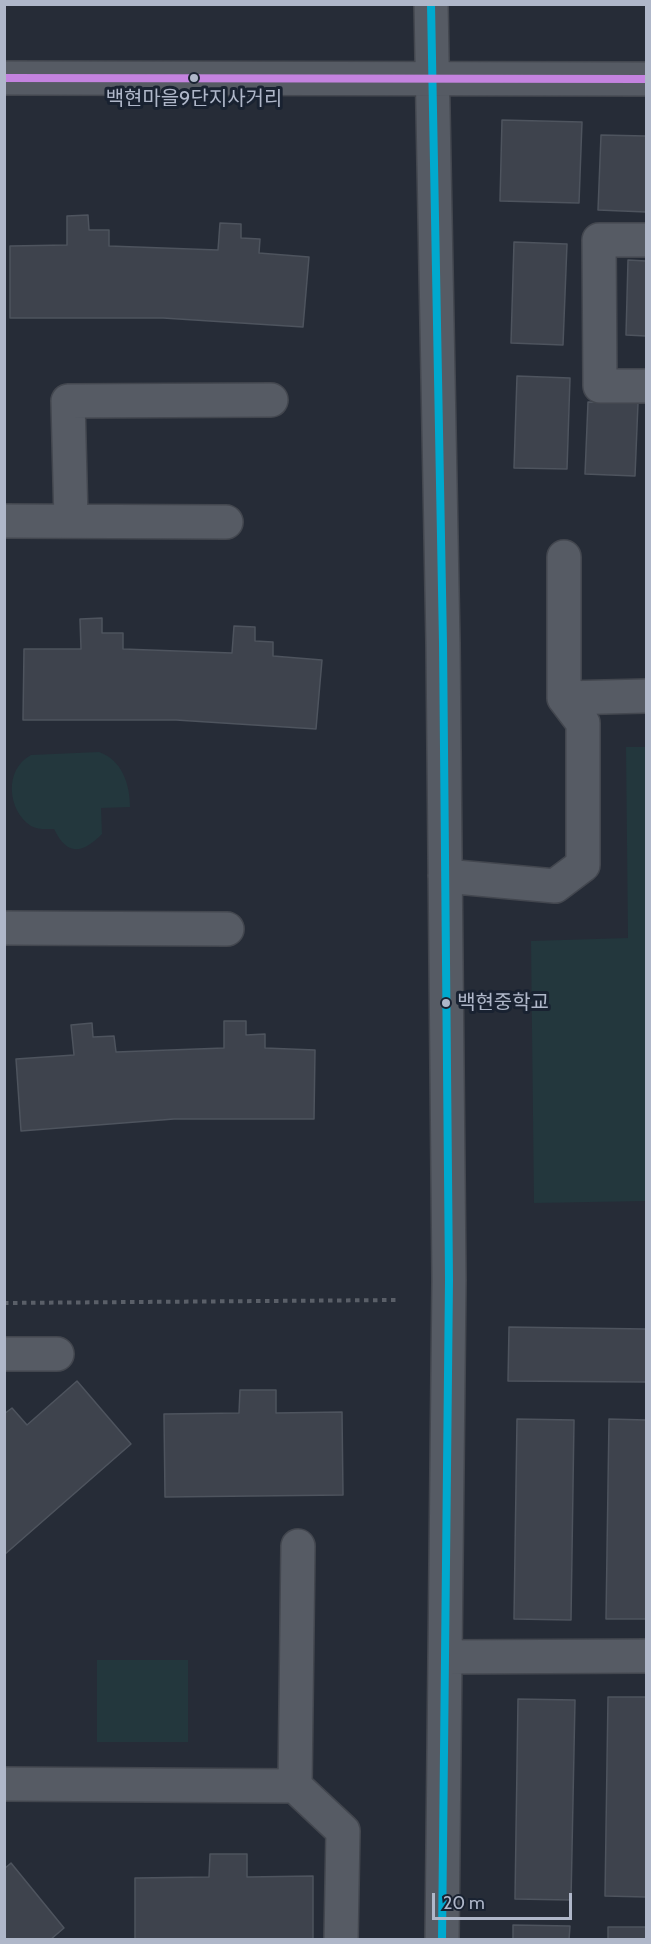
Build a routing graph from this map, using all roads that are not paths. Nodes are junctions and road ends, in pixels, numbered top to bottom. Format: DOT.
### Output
graph roads {
  1 [pos="431,4"];
  2 [pos="4,78"];
  3 [pos="432,79"];
  4 [pos="646,79"];
  5 [pos="646,240"];
  6 [pos="646,386"];
  7 [pos="271,400"];
  8 [pos="4,521"];
  9 [pos="71,521"];
  10 [pos="226,522"];
  11 [pos="564,557"];
  12 [pos="646,696"];
  13 [pos="564,698"];
  14 [pos="445,876"];
  15 [pos="4,928"];
  16 [pos="227,929"];
  17 [pos="4,1354"];
  18 [pos="57,1354"];
  19 [pos="298,1546"];
  20 [pos="646,1656"];
  21 [pos="445,1657"];
  22 [pos="4,1784"];
  23 [pos="295,1786"];
  24 [pos="341,1940"];
  25 [pos="442,1940"];
  1 -- 3 [label="street"];
  2 -- 3 [label="street"];
  3 -- 4 [label="street"];
  3 -- 14 [label="street"];
  5 -- 6 [label="street"];
  7 -- 9 [label="street"];
  8 -- 9 [label="street"];
  9 -- 10 [label="street"];
  11 -- 13 [label="street"];
  12 -- 13 [label="street"];
  13 -- 14 [label="street"];
  14 -- 21 [label="street"];
  15 -- 16 [label="street"];
  17 -- 18 [label="street"];
  19 -- 23 [label="street"];
  20 -- 21 [label="street"];
  21 -- 25 [label="street"];
  22 -- 23 [label="street"];
  23 -- 24 [label="street"];
}
